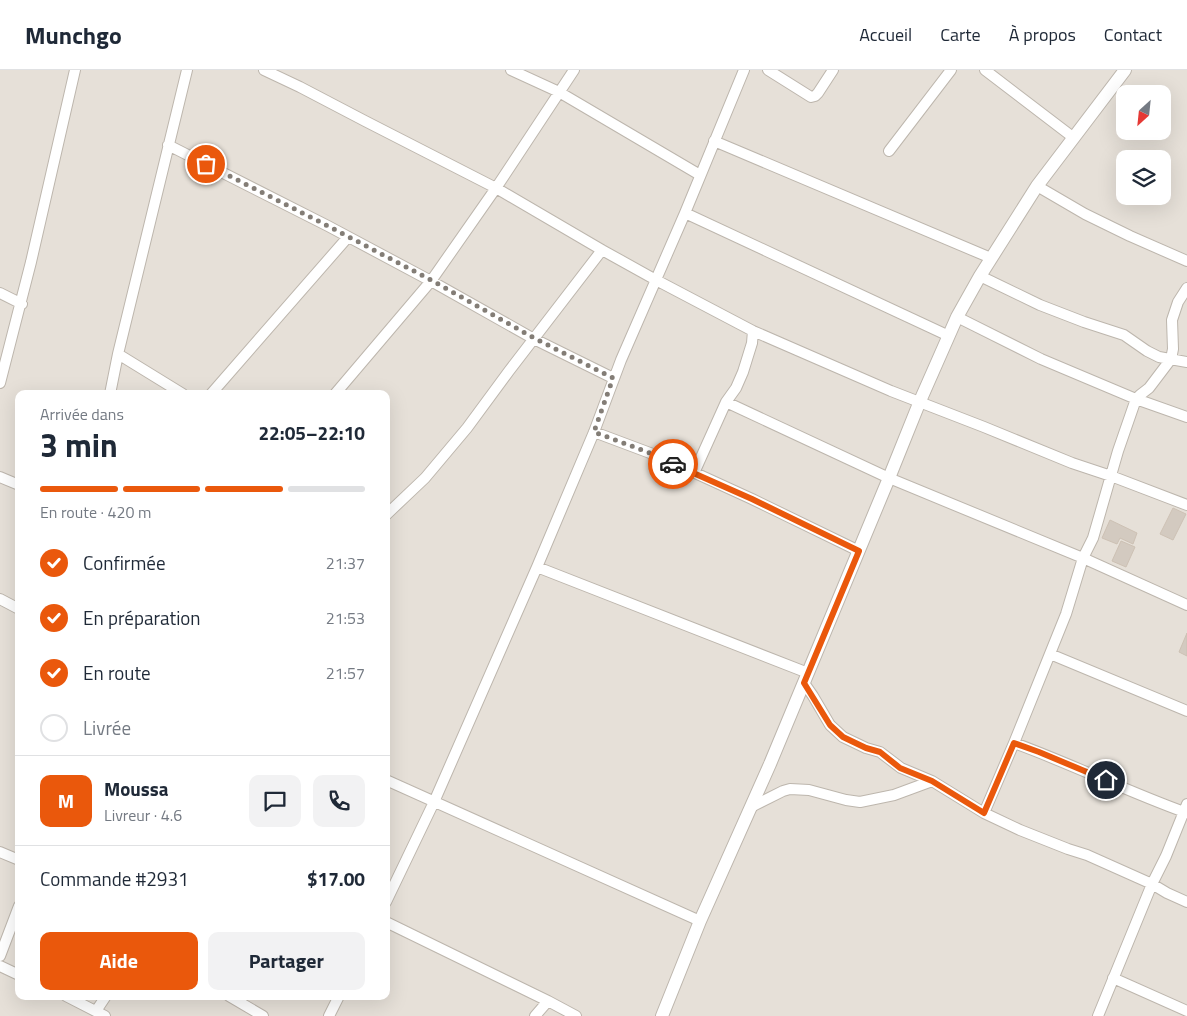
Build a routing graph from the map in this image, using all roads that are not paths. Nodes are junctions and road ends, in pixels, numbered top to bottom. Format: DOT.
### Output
graph roads {
  1 [pos="75,70"];
  2 [pos="186,70"];
  3 [pos="264,70"];
  4 [pos="511,70"];
  5 [pos="574,70"];
  6 [pos="744,70"];
  7 [pos="768,70"];
  8 [pos="833,70"];
  9 [pos="951,70"];
  10 [pos="985,70"];
  11 [pos="1125,70"];
  12 [pos="559,92"];
  13 [pos="1074,138"];
  14 [pos="714,141"];
  15 [pos="168,145"];
  16 [pos="889,150"];
  17 [pos="700,175"];
  18 [pos="1037,186"];
  19 [pos="496,188"];
  20 [pos="685,213"];
  21 [pos="348,237"];
  22 [pos="602,250"];
  23 [pos="991,258"];
  24 [pos="1187,261"];
  25 [pos="980,276"];
  26 [pos="431,280"];
  27 [pos="656,280"];
  28 [pos="1187,288"];
  29 [pos="0,293"];
  30 [pos="22,304"];
  31 [pos="958,317"];
  32 [pos="753,331"];
  33 [pos="949,336"];
  34 [pos="534,338"];
  35 [pos="118,354"];
  36 [pos="1171,359"];
  37 [pos="1187,362"];
  38 [pos="613,378"];
  39 [pos="0,383"];
  40 [pos="111,390"];
  41 [pos="176,390"];
  42 [pos="214,390"];
  43 [pos="338,390"];
  44 [pos="1136,399"];
  45 [pos="726,402"];
  46 [pos="920,402"];
  47 [pos="1187,417"];
  48 [pos="594,432"];
  49 [pos="694,473"];
  50 [pos="1111,476"];
  51 [pos="0,477"];
  52 [pos="889,478"];
  53 [pos="15,483"];
  54 [pos="1187,505"];
  55 [pos="390,512"];
  56 [pos="859,551"];
  57 [pos="1083,558"];
  58 [pos="537,567"];
  59 [pos="0,600"];
  60 [pos="1187,605"];
  61 [pos="15,607"];
  62 [pos="1050,654"];
  63 [pos="806,678"];
  64 [pos="1187,711"];
  65 [pos="1014,743"];
  66 [pos="932,781"];
  67 [pos="390,782"];
  68 [pos="434,802"];
  69 [pos="751,807"];
  70 [pos="1186,810"];
  71 [pos="984,813"];
  72 [pos="0,852"];
  73 [pos="15,858"];
  74 [pos="1152,884"];
  75 [pos="390,894"];
  76 [pos="1187,902"];
  77 [pos="15,915"];
  78 [pos="700,921"];
  79 [pos="390,924"];
  80 [pos="1,948"];
  81 [pos="0,966"];
  82 [pos="15,972"];
  83 [pos="1113,978"];
  84 [pos="74,1000"];
  85 [pos="105,1000"];
  86 [pos="236,1000"];
  87 [pos="337,1000"];
  88 [pos="548,1001"];
  89 [pos="1187,1012"];
  90 [pos="100,1014"];
  91 [pos="665,1015"];
  92 [pos="263,1016"];
  93 [pos="329,1016"];
  94 [pos="536,1016"];
  95 [pos="576,1016"];
  96 [pos="1098,1016"];
  1 -- 30 [label="street"];
  2 -- 15 [label="street"];
  3 -- 19 [label="street"];
  4 -- 12 [label="street"];
  5 -- 12 [label="street"];
  6 -- 14 [label="street"];
  7 -- 8 [label="street"];
  9 -- 16 [label="street"];
  10 -- 13 [label="street"];
  11 -- 13 [label="street"];
  12 -- 17 [label="street"];
  12 -- 19 [label="street"];
  13 -- 18 [label="street"];
  14 -- 17 [label="street"];
  14 -- 23 [label="street"];
  15 -- 21 [label="street"];
  15 -- 35 [label="street"];
  17 -- 20 [label="street"];
  18 -- 23 [label="street"];
  18 -- 24 [label="street"];
  19 -- 22 [label="street"];
  19 -- 26 [label="street"];
  20 -- 27 [label="street"];
  20 -- 33 [label="street"];
  21 -- 26 [label="street"];
  21 -- 42 [label="street"];
  22 -- 27 [label="street"];
  22 -- 34 [label="street"];
  23 -- 25 [label="street"];
  25 -- 31 [label="street"];
  25 -- 36 [label="street"];
  26 -- 34 [label="street"];
  26 -- 43 [label="street"];
  27 -- 32 [label="street"];
  27 -- 38 [label="street"];
  28 -- 36 [label="street"];
  29 -- 30 [label="street"];
  30 -- 39 [label="street"];
  31 -- 33 [label="street"];
  31 -- 44 [label="street"];
  32 -- 45 [label="street"];
  32 -- 46 [label="street"];
  33 -- 46 [label="street"];
  34 -- 38 [label="street"];
  34 -- 55 [label="street"];
  35 -- 40 [label="street"];
  35 -- 41 [label="street"];
  36 -- 37 [label="street"];
  36 -- 44 [label="street"];
  38 -- 48 [label="street"];
  44 -- 47 [label="street"];
  44 -- 50 [label="street"];
  45 -- 49 [label="street"];
  45 -- 52 [label="street"];
  46 -- 50 [label="street"];
  46 -- 52 [label="street"];
  48 -- 49 [label="street"];
  48 -- 58 [label="street"];
  49 -- 56 [label="street"];
  50 -- 54 [label="street"];
  50 -- 57 [label="street"];
  51 -- 53 [label="street"];
  52 -- 56 [label="street"];
  52 -- 57 [label="street"];
  56 -- 63 [label="street"];
  57 -- 60 [label="street"];
  57 -- 62 [label="street"];
  58 -- 63 [label="street"];
  58 -- 68 [label="street"];
  59 -- 61 [label="street"];
  62 -- 64 [label="street"];
  62 -- 65 [label="street"];
  63 -- 66 [label="street"];
  63 -- 69 [label="street"];
  65 -- 70 [label="street"];
  65 -- 71 [label="street"];
  66 -- 69 [label="street"];
  66 -- 71 [label="street"];
  67 -- 68 [label="street"];
  68 -- 75 [label="street"];
  68 -- 78 [label="street"];
  69 -- 78 [label="street"];
  70 -- 74 [label="street"];
  71 -- 74 [label="street"];
  72 -- 73 [label="street"];
  74 -- 76 [label="street"];
  74 -- 83 [label="street"];
  77 -- 80 [label="street"];
  78 -- 91 [label="street"];
  79 -- 88 [label="street"];
  81 -- 82 [label="street"];
  83 -- 89 [label="street"];
  83 -- 96 [label="street"];
  84 -- 90 [label="street"];
  85 -- 90 [label="street"];
  86 -- 92 [label="street"];
  87 -- 93 [label="street"];
  88 -- 94 [label="street"];
  88 -- 95 [label="street"];
}
